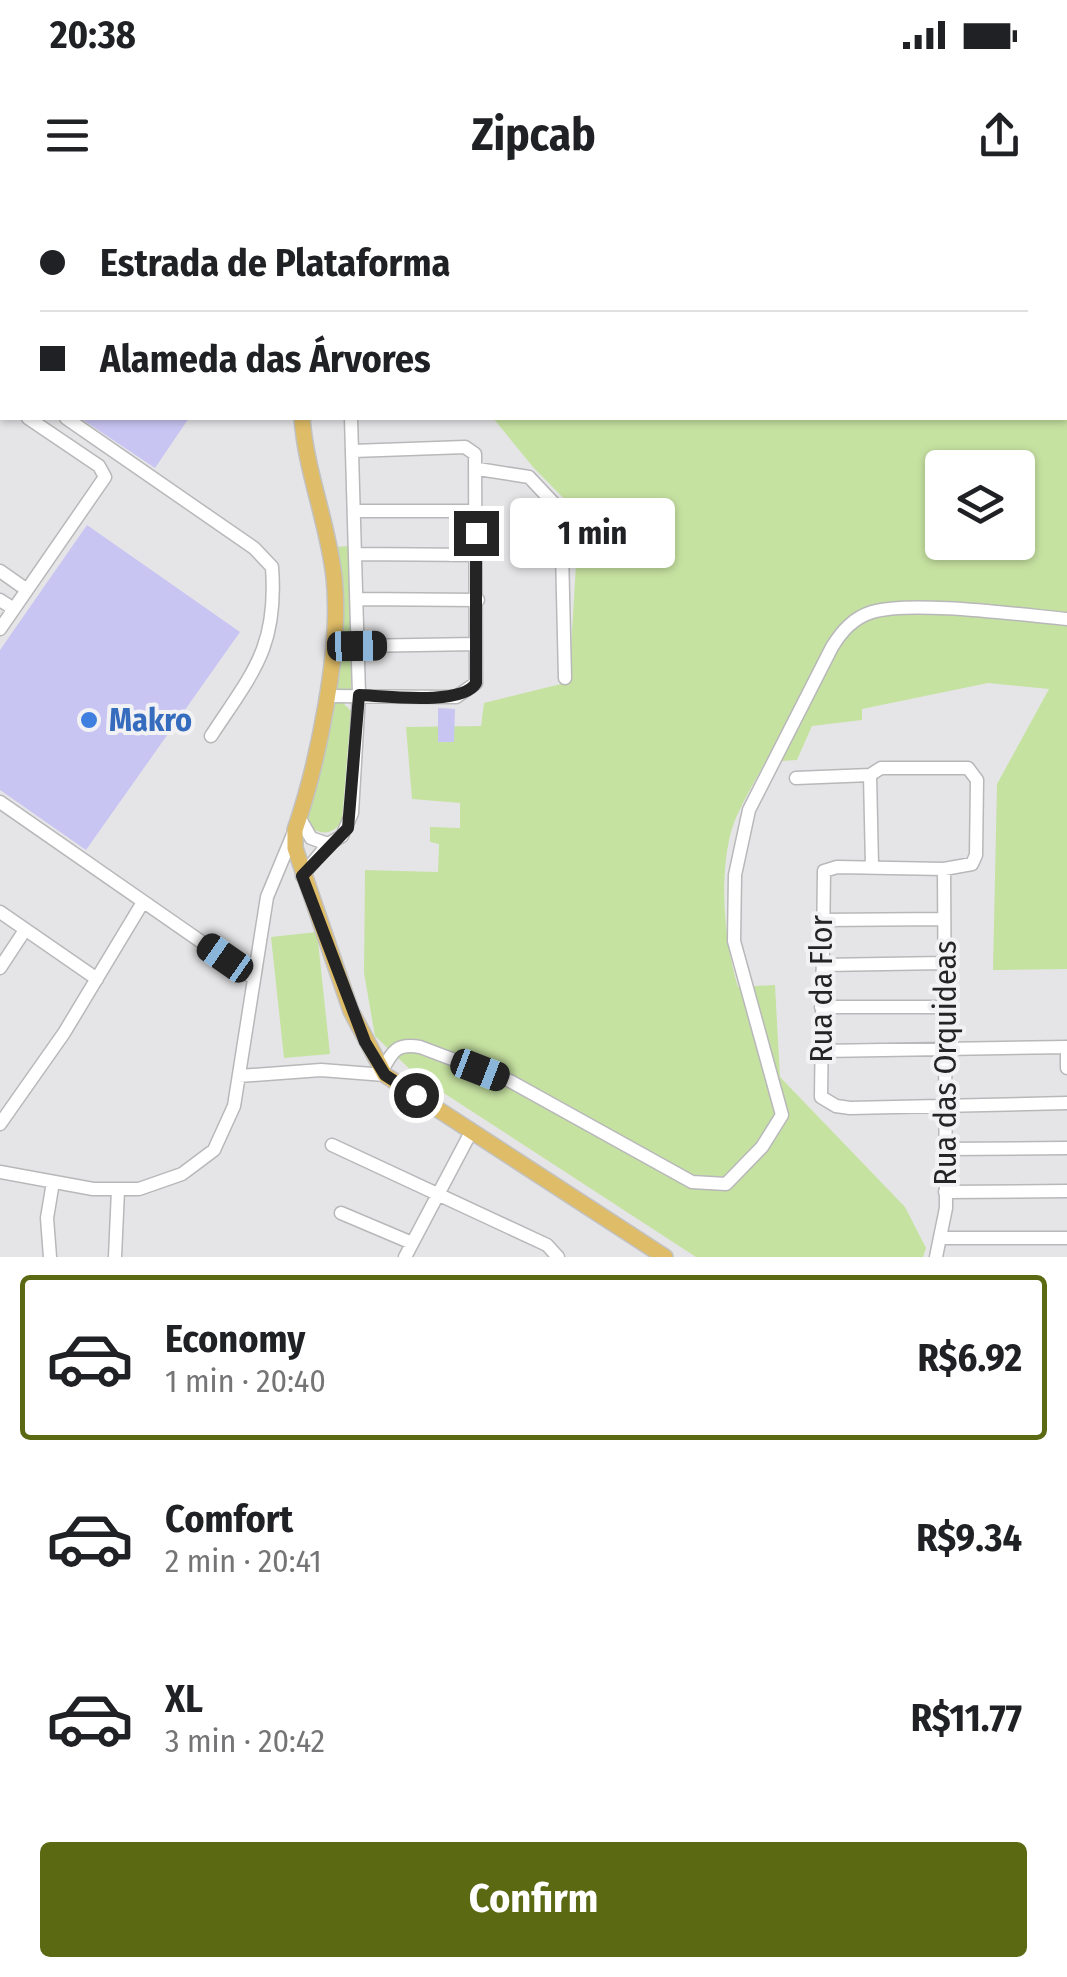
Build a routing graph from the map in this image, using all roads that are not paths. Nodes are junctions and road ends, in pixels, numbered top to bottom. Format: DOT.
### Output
graph roads {
  1 [pos="31,420"];
  2 [pos="69,420"];
  3 [pos="302,420"];
  4 [pos="351,420"];
  5 [pos="353,451"];
  6 [pos="478,469"];
  7 [pos="475,510"];
  8 [pos="355,511"];
  9 [pos="356,554"];
  10 [pos="477,555"];
  11 [pos="0,571"];
  12 [pos="27,590"];
  13 [pos="356,599"];
  14 [pos="0,600"];
  15 [pos="478,600"];
  16 [pos="14,609"];
  17 [pos="1067,619"];
  18 [pos="0,629"];
  19 [pos="476,644"];
  20 [pos="357,646"];
  21 [pos="564,678"];
  22 [pos="359,695"];
  23 [pos="326,696"];
  24 [pos="211,736"];
  25 [pos="870,776"];
  26 [pos="796,778"];
  27 [pos="0,802"];
  28 [pos="297,824"];
  29 [pos="328,844"];
  30 [pos="872,866"];
  31 [pos="944,869"];
  32 [pos="302,876"];
  33 [pos="144,902"];
  34 [pos="0,912"];
  35 [pos="944,919"];
  36 [pos="821,920"];
  37 [pos="25,930"];
  38 [pos="944,964"];
  39 [pos="823,965"];
  40 [pos="0,968"];
  41 [pos="252,977"];
  42 [pos="97,979"];
  43 [pos="822,1007"];
  44 [pos="944,1007"];
  45 [pos="1067,1046"];
  46 [pos="945,1050"];
  47 [pos="822,1051"];
  48 [pos="1067,1068"];
  49 [pos="384,1073"];
  50 [pos="239,1076"];
  51 [pos="1067,1103"];
  52 [pos="944,1106"];
  53 [pos="0,1124"];
  54 [pos="471,1132"];
  55 [pos="332,1145"];
  56 [pos="1067,1148"];
  57 [pos="946,1149"];
  58 [pos="0,1172"];
  59 [pos="53,1182"];
  60 [pos="118,1190"];
  61 [pos="1067,1190"];
  62 [pos="945,1192"];
  63 [pos="439,1194"];
  64 [pos="341,1213"];
  65 [pos="943,1238"];
  66 [pos="1067,1238"];
  67 [pos="543,1251"];
  68 [pos="411,1252"];
  69 [pos="50,1257"];
  70 [pos="115,1257"];
  71 [pos="558,1257"];
  72 [pos="665,1257"];
  73 [pos="936,1257"];
  1 -- 12 [label="street"];
  2 -- 24 [label="street"];
  3 -- 23 [label="main road"];
  4 -- 5 [label="street"];
  5 -- 6 [label="street"];
  5 -- 8 [label="street"];
  6 -- 7 [label="street"];
  6 -- 21 [label="street"];
  7 -- 8 [label="street"];
  7 -- 10 [label="street"];
  8 -- 9 [label="street"];
  9 -- 10 [label="street"];
  9 -- 13 [label="street"];
  10 -- 15 [label="street"];
  11 -- 12 [label="street"];
  12 -- 16 [label="street"];
  13 -- 15 [label="street"];
  13 -- 20 [label="street"];
  14 -- 16 [label="street"];
  15 -- 19 [label="street"];
  16 -- 18 [label="street"];
  17 -- 49 [label="street"];
  19 -- 20 [label="street"];
  19 -- 22 [label="street"];
  20 -- 22 [label="street"];
  22 -- 23 [label="street"];
  22 -- 29 [label="street"];
  23 -- 28 [label="main road"];
  25 -- 26 [label="street"];
  25 -- 30 [label="street"];
  25 -- 31 [label="street"];
  27 -- 33 [label="street"];
  28 -- 29 [label="street"];
  28 -- 32 [label="main road"];
  28 -- 41 [label="street"];
  29 -- 32 [label="street"];
  30 -- 31 [label="street"];
  30 -- 36 [label="street, Rua da Flor"];
  31 -- 35 [label="street, Rua das Orquideas"];
  32 -- 49 [label="main road"];
  33 -- 41 [label="street"];
  33 -- 42 [label="street"];
  34 -- 37 [label="street"];
  35 -- 36 [label="street"];
  35 -- 38 [label="street, Rua das Orquideas"];
  36 -- 39 [label="street, Rua da Flor"];
  37 -- 40 [label="street"];
  37 -- 42 [label="street"];
  38 -- 39 [label="street"];
  38 -- 44 [label="street, Rua das Orquideas"];
  39 -- 43 [label="street, Rua da Flor"];
  41 -- 50 [label="street"];
  42 -- 53 [label="street"];
  43 -- 44 [label="street"];
  43 -- 47 [label="street, Rua da Flor"];
  44 -- 46 [label="street, Rua das Orquideas"];
  45 -- 46 [label="street"];
  45 -- 48 [label="street"];
  46 -- 47 [label="street"];
  46 -- 52 [label="street, Rua das Orquideas"];
  47 -- 52 [label="street, Rua da Flor"];
  49 -- 50 [label="street"];
  49 -- 54 [label="main road"];
  50 -- 60 [label="street"];
  51 -- 52 [label="street"];
  52 -- 57 [label="street, Rua das Orquideas"];
  54 -- 63 [label="street"];
  54 -- 72 [label="main road"];
  55 -- 63 [label="street"];
  56 -- 57 [label="street"];
  57 -- 62 [label="street, Rua das Orquideas"];
  58 -- 59 [label="street"];
  59 -- 60 [label="street"];
  59 -- 69 [label="street"];
  60 -- 70 [label="street"];
  61 -- 62 [label="street"];
  62 -- 65 [label="street, Rua das Orquideas"];
  63 -- 67 [label="street"];
  63 -- 68 [label="street"];
  64 -- 68 [label="street"];
  65 -- 66 [label="street"];
  65 -- 73 [label="street, Rua das Orquideas"];
  67 -- 71 [label="street"];
}
